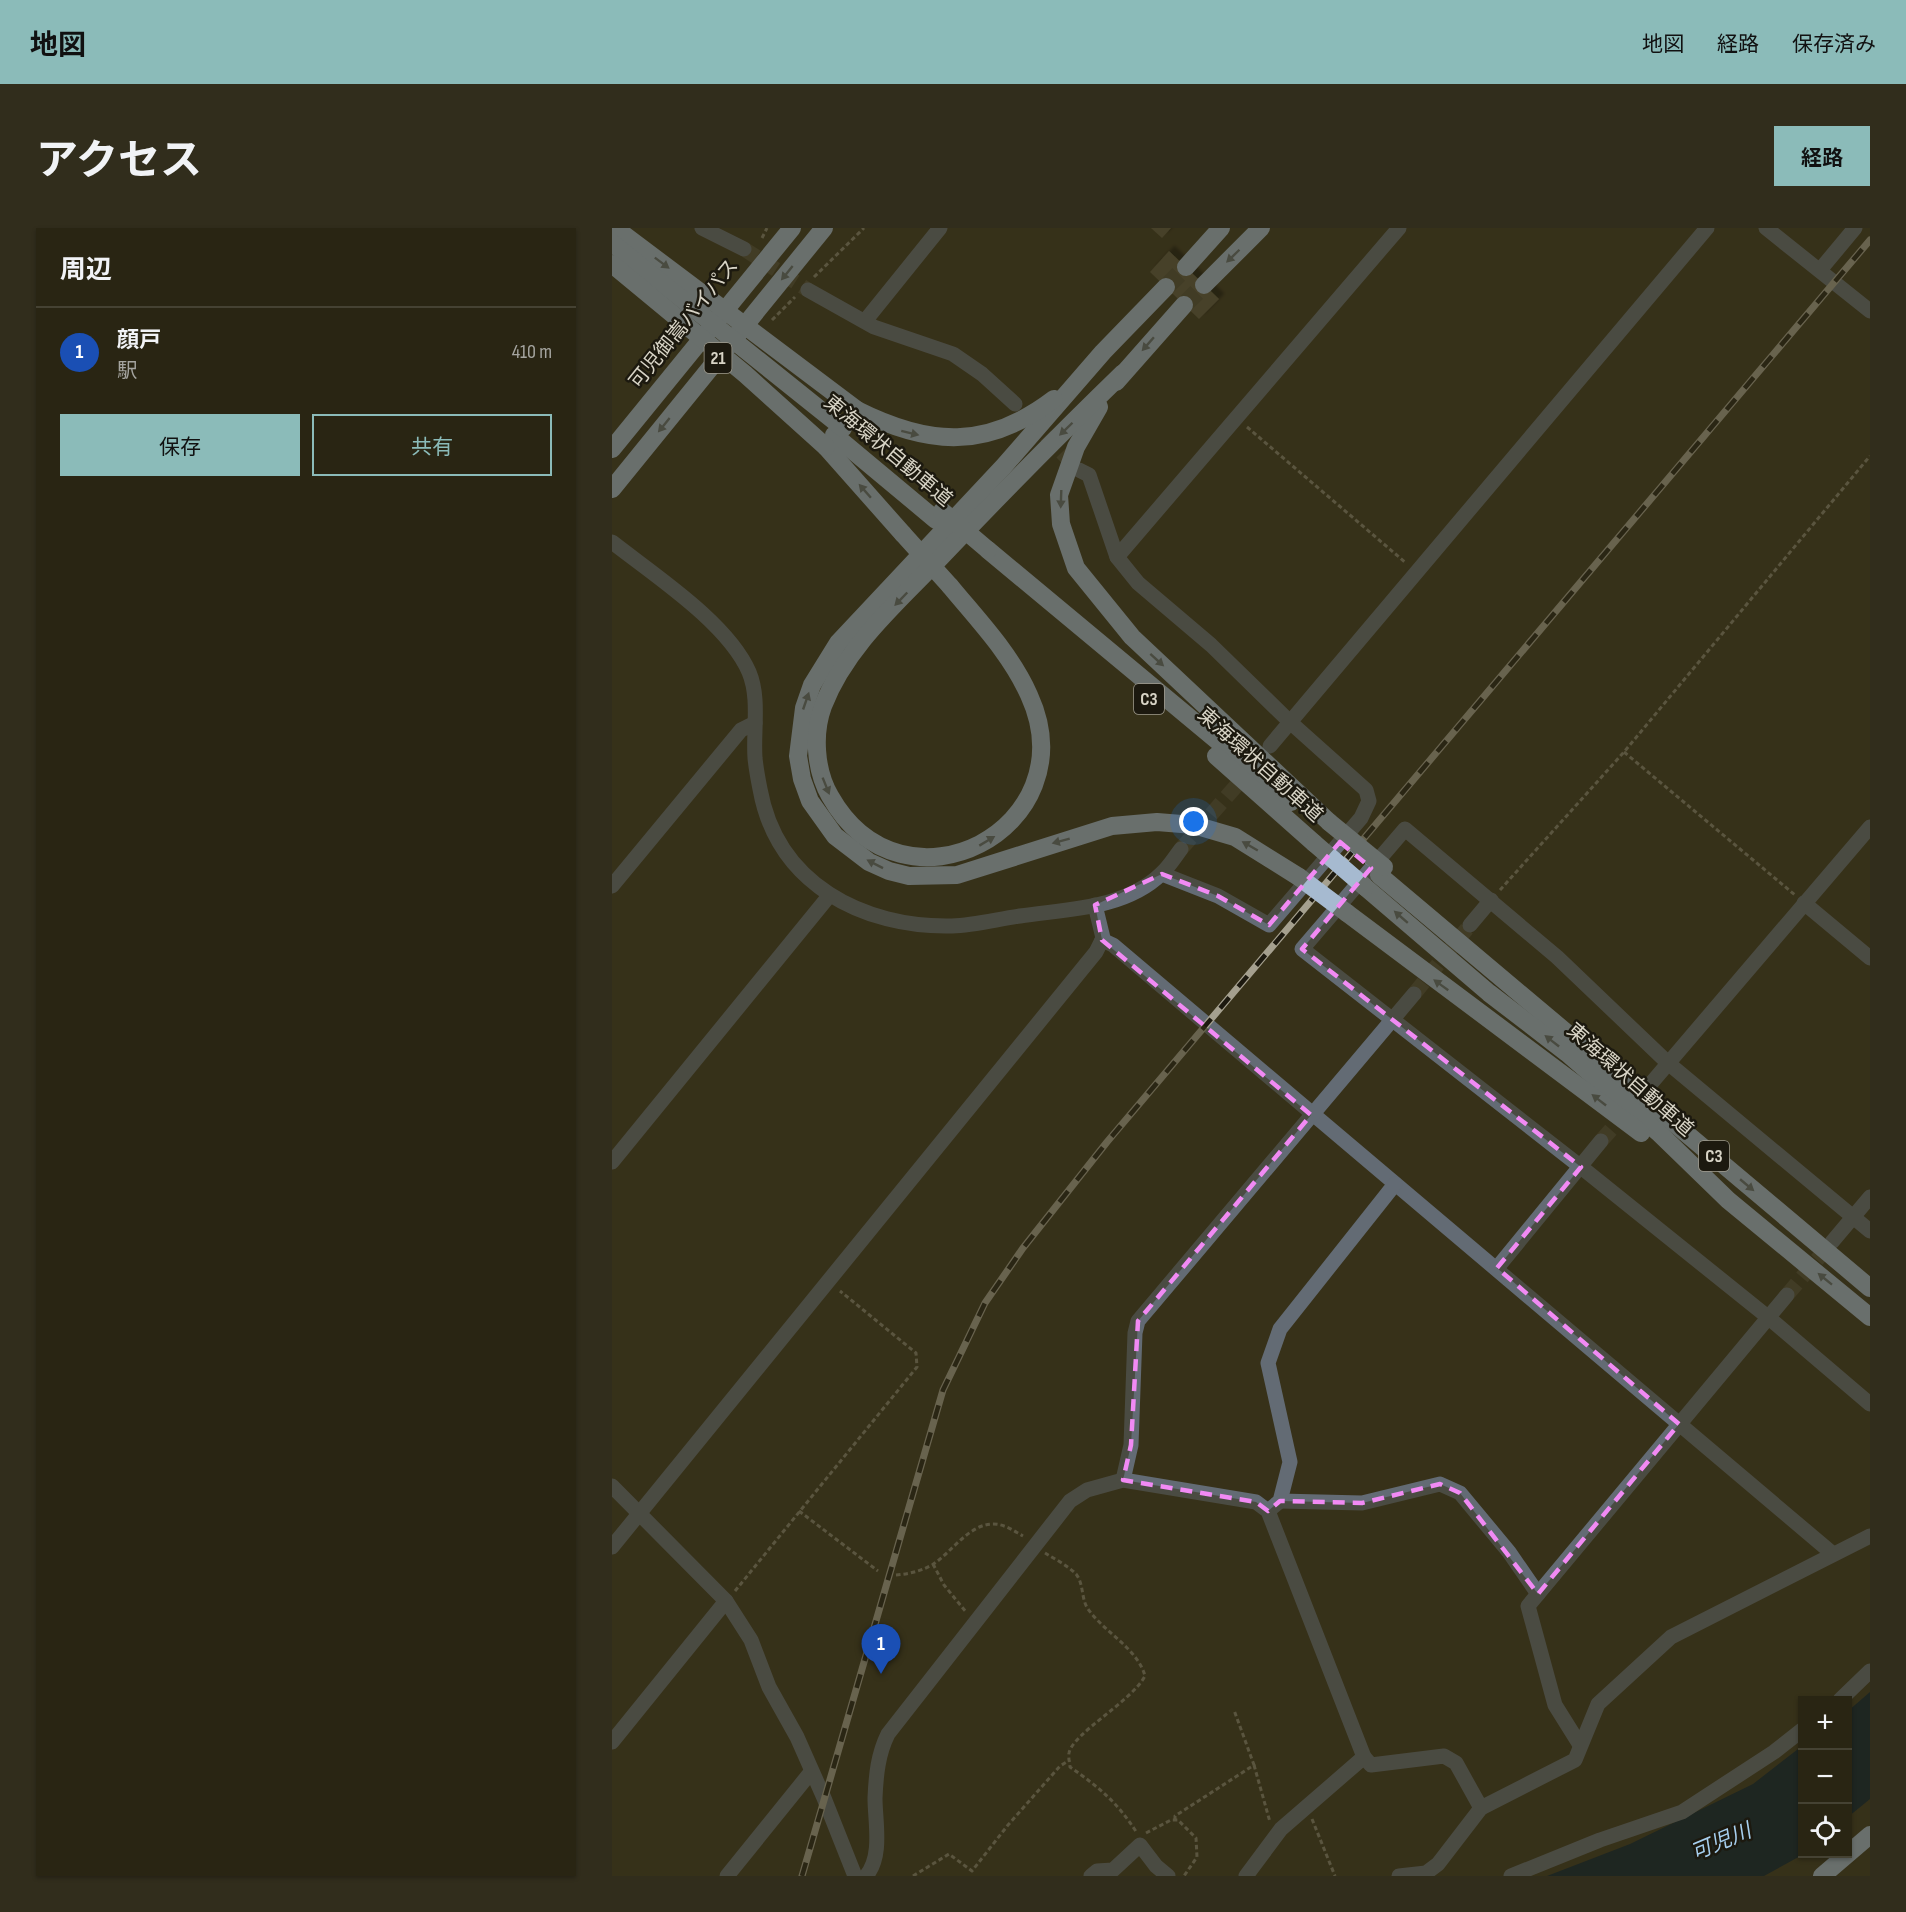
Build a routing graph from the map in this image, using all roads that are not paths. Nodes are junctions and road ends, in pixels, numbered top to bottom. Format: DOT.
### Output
graph roads {
  1 [pos="615,228"];
  2 [pos="702,228"];
  3 [pos="792,228"];
  4 [pos="824,228"];
  5 [pos="940,228"];
  6 [pos="1221,228"];
  7 [pos="1261,228"];
  8 [pos="1399,228"];
  9 [pos="1707,228"];
  10 [pos="1766,228"];
  11 [pos="1855,228"];
  12 [pos="612,243"];
  13 [pos="744,249"];
  14 [pos="612,256"];
  15 [pos="612,264"];
  16 [pos="1186,267"];
  17 [pos="1820,270"];
  18 [pos="1204,285"];
  19 [pos="1166,287"];
  20 [pos="808,290"];
  21 [pos="1184,305"];
  22 [pos="1870,311"];
  23 [pos="865,321"];
  24 [pos="1103,352"];
  25 [pos="1123,373"];
  26 [pos="1015,404"];
  27 [pos="834,437"];
  28 [pos="612,448"];
  29 [pos="1079,470"];
  30 [pos="612,489"];
  31 [pos="612,542"];
  32 [pos="1117,557"];
  33 [pos="1290,722"];
  34 [pos="755,723"];
  35 [pos="1270,746"];
  36 [pos="1870,827"];
  37 [pos="1323,832"];
  38 [pos="1181,849"];
  39 [pos="1162,874"];
  40 [pos="1376,876"];
  41 [pos="612,886"];
  42 [pos="829,896"];
  43 [pos="1491,900"];
  44 [pos="1804,903"];
  45 [pos="1095,905"];
  46 [pos="1470,925"];
  47 [pos="1102,940"];
  48 [pos="1870,958"];
  49 [pos="1414,994"];
  50 [pos="1392,1020"];
  51 [pos="1668,1063"];
  52 [pos="1648,1087"];
  53 [pos="1311,1115"];
  54 [pos="1601,1141"];
  55 [pos="612,1162"];
  56 [pos="1581,1167"];
  57 [pos="1395,1184"];
  58 [pos="1870,1197"];
  59 [pos="1728,1200"];
  60 [pos="1853,1217"];
  61 [pos="1870,1231"];
  62 [pos="1832,1242"];
  63 [pos="1497,1268"];
  64 [pos="1870,1288"];
  65 [pos="1787,1295"];
  66 [pos="1870,1317"];
  67 [pos="1769,1318"];
  68 [pos="1870,1404"];
  69 [pos="1679,1424"];
  70 [pos="1123,1480"];
  71 [pos="612,1486"];
  72 [pos="1281,1501"];
  73 [pos="1268,1511"];
  74 [pos="639,1512"];
  75 [pos="1870,1536"];
  76 [pos="612,1547"];
  77 [pos="1833,1554"];
  78 [pos="1538,1594"];
  79 [pos="726,1601"];
  80 [pos="1870,1671"];
  81 [pos="1845,1696"];
  82 [pos="1798,1734"];
  83 [pos="612,1742"];
  84 [pos="1580,1745"];
  85 [pos="1364,1756"];
  86 [pos="811,1772"];
  87 [pos="1481,1808"];
  88 [pos="1870,1835"];
  89 [pos="727,1876"];
  90 [pos="855,1876"];
  91 [pos="866,1876"];
  92 [pos="1091,1876"];
  93 [pos="1168,1876"];
  94 [pos="1246,1876"];
  95 [pos="1399,1876"];
  96 [pos="1511,1876"];
  97 [pos="1822,1876"];
  1 -- 24 [label="highway, one-way, bridge"];
  2 -- 13 [label="street"];
  3 -- 28 [label="highway, 可児御嵩バイパス / 21"];
  4 -- 30 [label="highway, 21, one-way"];
  5 -- 23 [label="street"];
  6 -- 16 [label="highway"];
  7 -- 18 [label="highway, one-way"];
  8 -- 32 [label="street"];
  9 -- 33 [label="street"];
  10 -- 17 [label="street"];
  11 -- 17 [label="street"];
  12 -- 27 [label="highway, 東海環状自動車道 / C3, bridge"];
  14 -- 27 [label="highway, 東海環状自動車道 / C3"];
  15 -- 27 [label="highway, bridge"];
  17 -- 22 [label="street"];
  19 -- 24 [label="highway"];
  20 -- 23 [label="street"];
  21 -- 25 [label="highway, one-way"];
  23 -- 26 [label="street"];
  59 -- 24 [label="highway, one-way, bridge"];
  25 -- 27 [label="highway, one-way, bridge"];
  25 -- 37 [label="highway, one-way"];
  27 -- 37 [label="highway, 東海環状自動車道 / C3, bridge"];
  29 -- 32 [label="street"];
  31 -- 34 [label="street"];
  32 -- 33 [label="street"];
  33 -- 35 [label="street"];
  33 -- 39 [label="street"];
  34 -- 41 [label="street"];
  34 -- 42 [label="street"];
  36 -- 44 [label="street"];
  37 -- 40 [label="highway, 東海環状自動車道 / C3"];
  38 -- 39 [label="street"];
  39 -- 45 [label="street"];
  59 -- 40 [label="highway, 東海環状自動車道 / C3, one-way"];
  40 -- 64 [label="highway, 東海環状自動車道 / C3, one-way"];
  42 -- 45 [label="street"];
  42 -- 55 [label="street"];
  43 -- 46 [label="street"];
  43 -- 50 [label="street"];
  43 -- 51 [label="street"];
  44 -- 48 [label="street"];
  44 -- 51 [label="street"];
  45 -- 47 [label="street"];
  47 -- 53 [label="street"];
  47 -- 74 [label="street"];
  49 -- 50 [label="street"];
  50 -- 53 [label="street"];
  50 -- 56 [label="street"];
  51 -- 52 [label="street"];
  51 -- 60 [label="street"];
  53 -- 57 [label="street"];
  53 -- 70 [label="street"];
  54 -- 56 [label="street"];
  56 -- 63 [label="street"];
  56 -- 67 [label="street"];
  57 -- 63 [label="street"];
  57 -- 72 [label="street"];
  58 -- 60 [label="street"];
  66 -- 59 [label="highway, 東海環状自動車道 / C3, one-way"];
  60 -- 61 [label="street"];
  60 -- 62 [label="street"];
  63 -- 69 [label="street"];
  65 -- 67 [label="street"];
  67 -- 68 [label="street"];
  67 -- 69 [label="street"];
  69 -- 77 [label="street"];
  69 -- 78 [label="street"];
  70 -- 73 [label="street"];
  70 -- 91 [label="street"];
  71 -- 74 [label="street"];
  72 -- 73 [label="street"];
  72 -- 78 [label="street"];
  73 -- 85 [label="street"];
  74 -- 76 [label="street"];
  74 -- 79 [label="street"];
  75 -- 77 [label="street"];
  77 -- 84 [label="street"];
  78 -- 84 [label="street"];
  79 -- 83 [label="street"];
  79 -- 86 [label="street"];
  80 -- 81 [label="street"];
  82 -- 96 [label="street"];
  84 -- 87 [label="street"];
  85 -- 87 [label="street"];
  85 -- 94 [label="street"];
  86 -- 89 [label="street"];
  86 -- 90 [label="street"];
  87 -- 95 [label="street"];
  88 -- 97 [label="highway"];
  92 -- 93 [label="street"];
}
